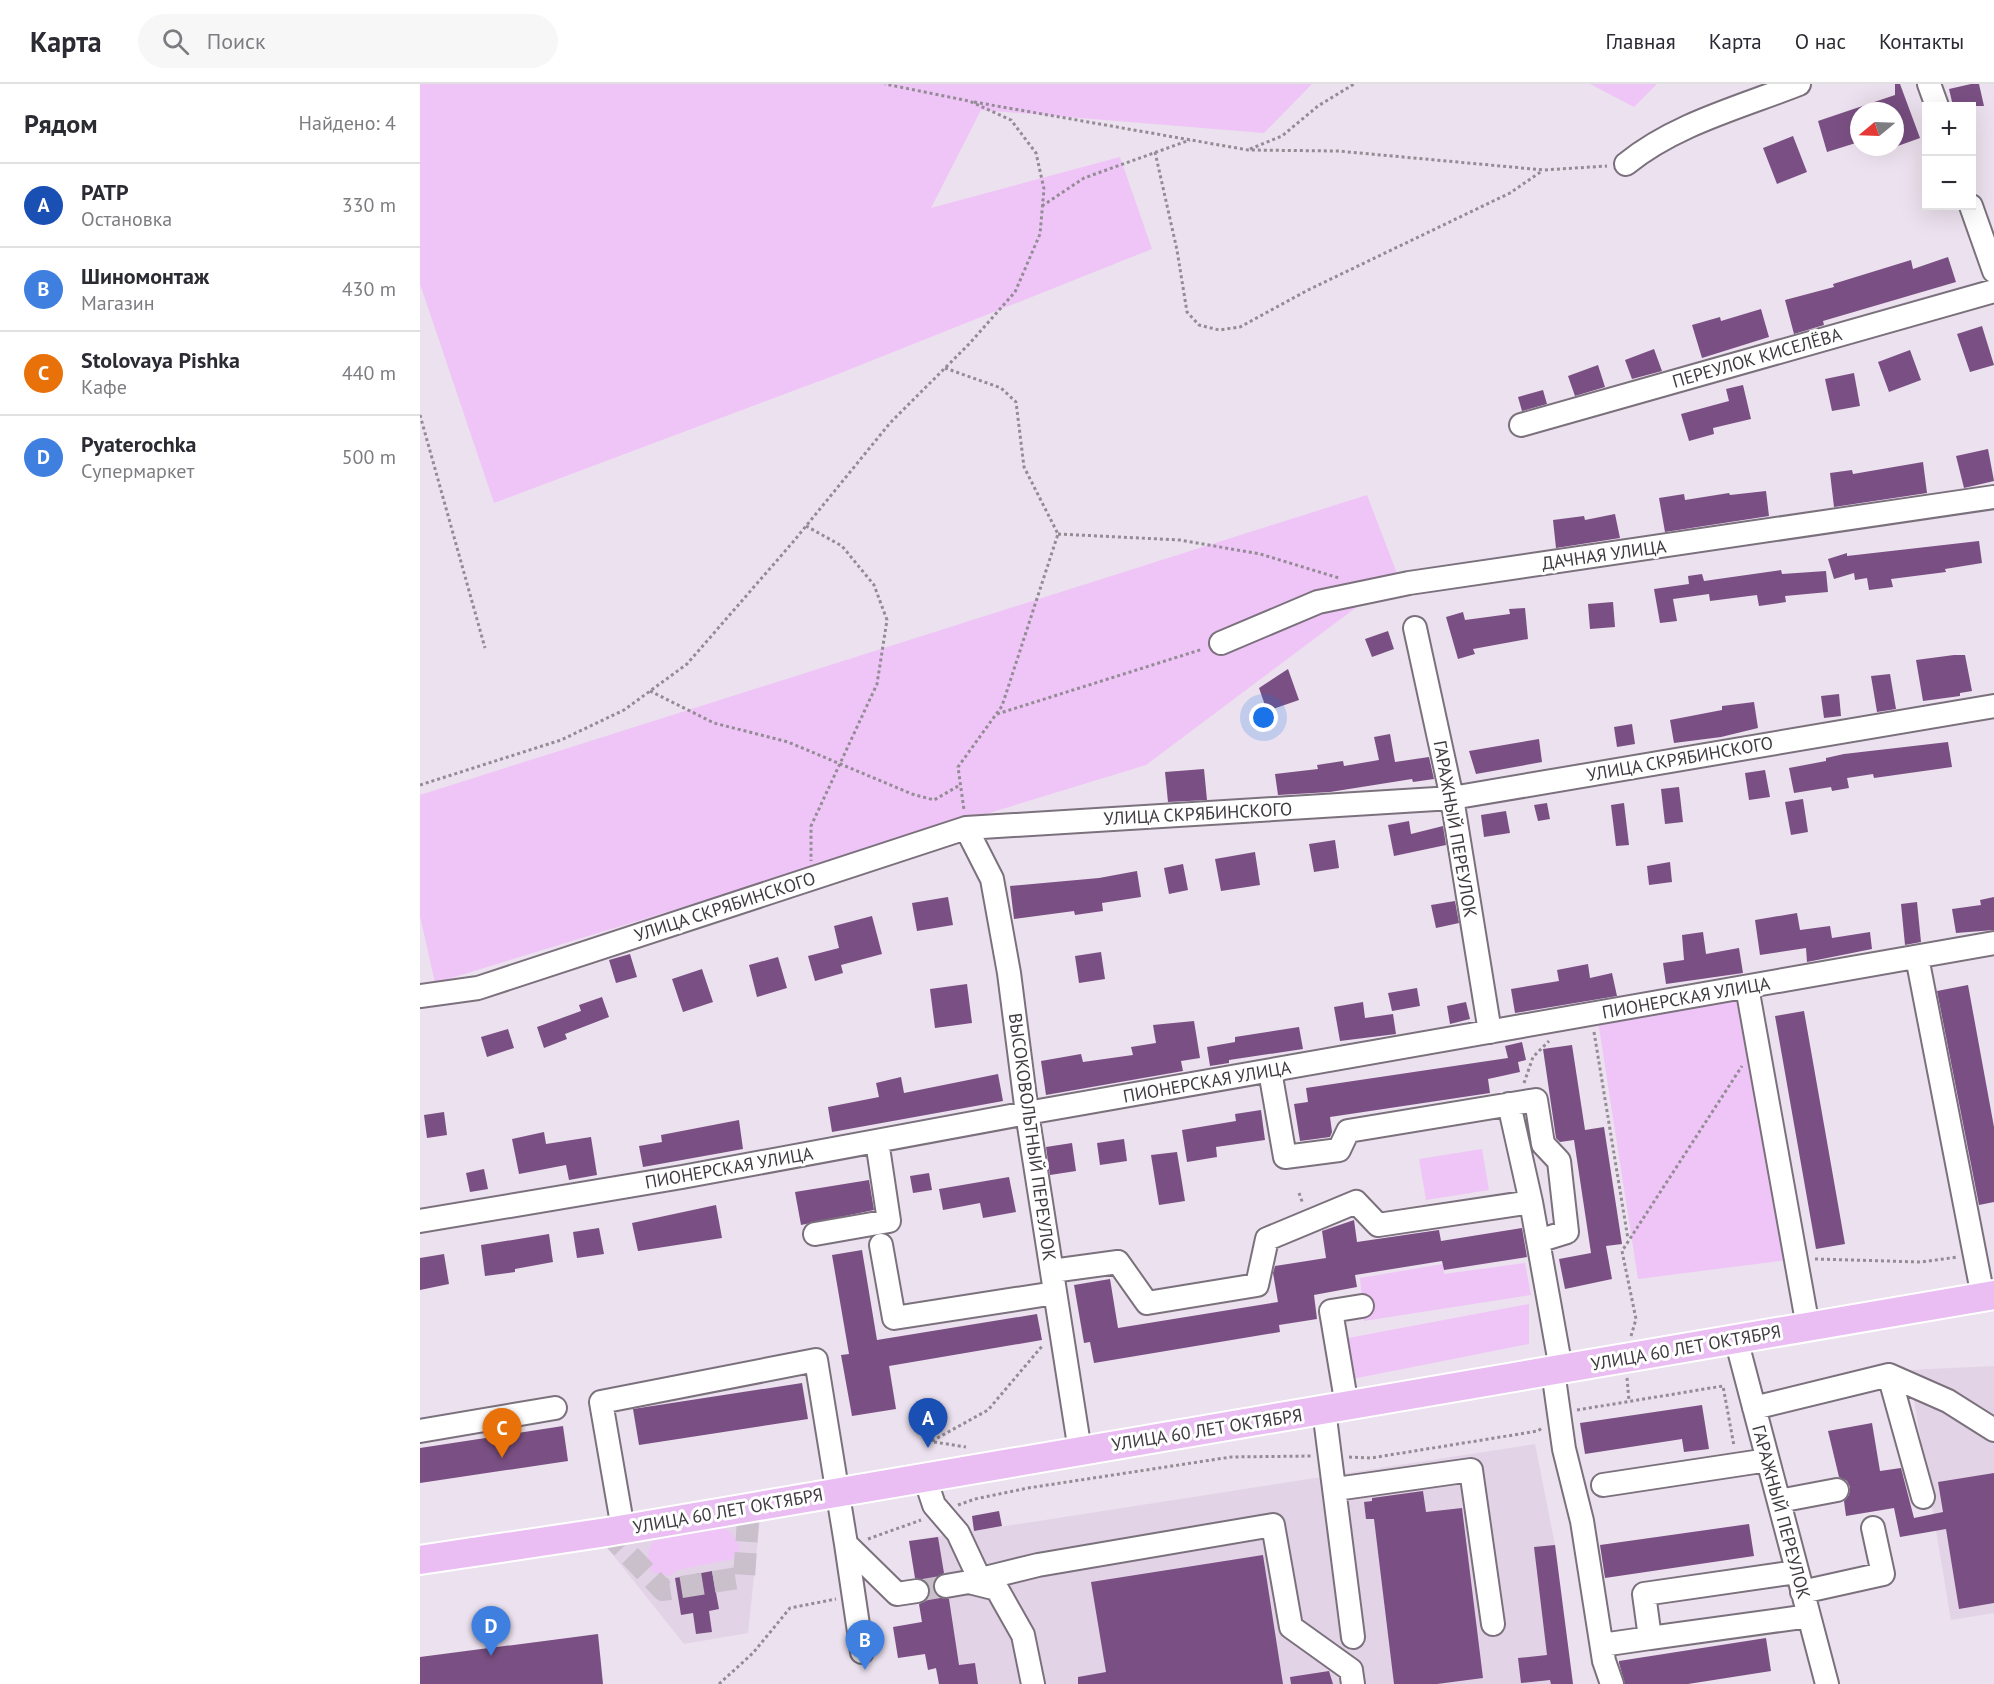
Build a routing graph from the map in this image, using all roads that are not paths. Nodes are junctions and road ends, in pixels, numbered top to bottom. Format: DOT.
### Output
graph roads {
  1 [pos="1799,84"];
  2 [pos="1929,84"];
  3 [pos="1936,102"];
  4 [pos="1626,164"];
  5 [pos="1972,210"];
  6 [pos="1994,271"];
  7 [pos="1994,291"];
  8 [pos="1521,425"];
  9 [pos="1994,497"];
  10 [pos="1415,628"];
  11 [pos="1221,643"];
  12 [pos="1994,706"];
  13 [pos="1452,798"];
  14 [pos="966,828"];
  15 [pos="1994,943"];
  16 [pos="1917,957"];
  17 [pos="1747,987"];
  18 [pos="420,996"];
  19 [pos="1490,1032"];
  20 [pos="1270,1071"];
  21 [pos="1513,1095"];
  22 [pos="1027,1113"];
  23 [pos="877,1141"];
  24 [pos="1531,1202"];
  25 [pos="420,1221"];
  26 [pos="815,1234"];
  27 [pos="1538,1241"];
  28 [pos="881,1245"];
  29 [pos="1054,1282"];
  30 [pos="1988,1296"];
  31 [pos="1362,1306"];
  32 [pos="1808,1327"];
  33 [pos="1736,1340"];
  34 [pos="1557,1370"];
  35 [pos="1889,1375"];
  36 [pos="555,1408"];
  37 [pos="1336,1408"];
  38 [pos="1754,1408"];
  39 [pos="1994,1430"];
  40 [pos="420,1431"];
  41 [pos="1080,1451"];
  42 [pos="1768,1460"];
  43 [pos="925,1478"];
  44 [pos="1603,1485"];
  45 [pos="1335,1489"];
  46 [pos="1837,1490"];
  47 [pos="838,1492"];
  48 [pos="1923,1497"];
  49 [pos="1779,1501"];
  50 [pos="1873,1528"];
  51 [pos="623,1529"];
  52 [pos="846,1544"];
  53 [pos="420,1560"];
  54 [pos="974,1581"];
  55 [pos="1800,1582"];
  56 [pos="946,1586"];
  57 [pos="917,1591"];
  58 [pos="1809,1616"];
  59 [pos="1493,1624"];
  60 [pos="1353,1637"];
  61 [pos="1650,1638"];
  62 [pos="1602,1645"];
  63 [pos="862,1652"];
  64 [pos="1033,1684"];
  65 [pos="1353,1684"];
  66 [pos="1612,1684"];
  67 [pos="1827,1684"];
  1 -- 4 [label="street"];
  2 -- 3 [label="street"];
  5 -- 6 [label="street"];
  7 -- 8 [label="street, ПЕРЕУЛОК КИСЕЛЁВА"];
  9 -- 11 [label="street, ДАЧНАЯ УЛИЦА"];
  10 -- 13 [label="street, ГАРАЖНЫЙ ПЕРЕУЛОК"];
  12 -- 13 [label="street, УЛИЦА СКРЯБИНСКОГО"];
  13 -- 14 [label="street, УЛИЦА СКРЯБИНСКОГО"];
  13 -- 19 [label="street, ГАРАЖНЫЙ ПЕРЕУЛОК"];
  14 -- 18 [label="street, УЛИЦА СКРЯБИНСКОГО"];
  14 -- 22 [label="street, ВЫСОКОВОЛЬТНЫЙ ПЕРЕУЛОК"];
  15 -- 16 [label="street, ПИОНЕРСКАЯ УЛИЦА"];
  16 -- 17 [label="street, ПИОНЕРСКАЯ УЛИЦА"];
  16 -- 30 [label="street"];
  17 -- 19 [label="street, ПИОНЕРСКАЯ УЛИЦА"];
  17 -- 32 [label="street"];
  19 -- 20 [label="street, ПИОНЕРСКАЯ УЛИЦА"];
  20 -- 21 [label="street"];
  20 -- 22 [label="street, ПИОНЕРСКАЯ УЛИЦА"];
  21 -- 24 [label="street"];
  21 -- 27 [label="street"];
  22 -- 23 [label="street, ПИОНЕРСКАЯ УЛИЦА"];
  22 -- 29 [label="street, ВЫСОКОВОЛЬТНЫЙ ПЕРЕУЛОК"];
  23 -- 25 [label="street, ПИОНЕРСКАЯ УЛИЦА"];
  23 -- 26 [label="street"];
  24 -- 27 [label="street"];
  24 -- 29 [label="street"];
  27 -- 34 [label="street"];
  28 -- 29 [label="street"];
  29 -- 41 [label="street, ВЫСОКОВОЛЬТНЫЙ ПЕРЕУЛОК"];
  30 -- 32 [label="main road, УЛИЦА 60 ЛЕТ ОКТЯБРЯ"];
  31 -- 37 [label="street"];
  32 -- 33 [label="main road, УЛИЦА 60 ЛЕТ ОКТЯБРЯ"];
  33 -- 34 [label="main road, УЛИЦА 60 ЛЕТ ОКТЯБРЯ"];
  33 -- 38 [label="street, ГАРАЖНЫЙ ПЕРЕУЛОК"];
  34 -- 37 [label="main road, УЛИЦА 60 ЛЕТ ОКТЯБРЯ"];
  34 -- 62 [label="street"];
  35 -- 38 [label="street"];
  35 -- 39 [label="street"];
  35 -- 48 [label="street"];
  36 -- 40 [label="street"];
  37 -- 41 [label="main road, УЛИЦА 60 ЛЕТ ОКТЯБРЯ"];
  37 -- 45 [label="street"];
  38 -- 42 [label="street, ГАРАЖНЫЙ ПЕРЕУЛОК"];
  41 -- 43 [label="main road, УЛИЦА 60 ЛЕТ ОКТЯБРЯ"];
  42 -- 44 [label="street"];
  42 -- 49 [label="street, ГАРАЖНЫЙ ПЕРЕУЛОК"];
  43 -- 47 [label="main road, УЛИЦА 60 ЛЕТ ОКТЯБРЯ"];
  43 -- 54 [label="street"];
  45 -- 59 [label="street"];
  45 -- 60 [label="street"];
  46 -- 49 [label="street"];
  47 -- 51 [label="main road, УЛИЦА 60 ЛЕТ ОКТЯБРЯ"];
  47 -- 51 [label="street"];
  47 -- 52 [label="street"];
  49 -- 55 [label="street, ГАРАЖНЫЙ ПЕРЕУЛОК"];
  50 -- 55 [label="street"];
  51 -- 53 [label="main road, УЛИЦА 60 ЛЕТ ОКТЯБРЯ"];
  52 -- 57 [label="street"];
  52 -- 63 [label="street"];
  54 -- 56 [label="street"];
  54 -- 64 [label="street"];
  54 -- 65 [label="street"];
  55 -- 58 [label="street, ГАРАЖНЫЙ ПЕРЕУЛОК"];
  55 -- 61 [label="street"];
  58 -- 61 [label="street"];
  58 -- 67 [label="street, ГАРАЖНЫЙ ПЕРЕУЛОК"];
  61 -- 62 [label="street"];
  62 -- 66 [label="street"];
}
